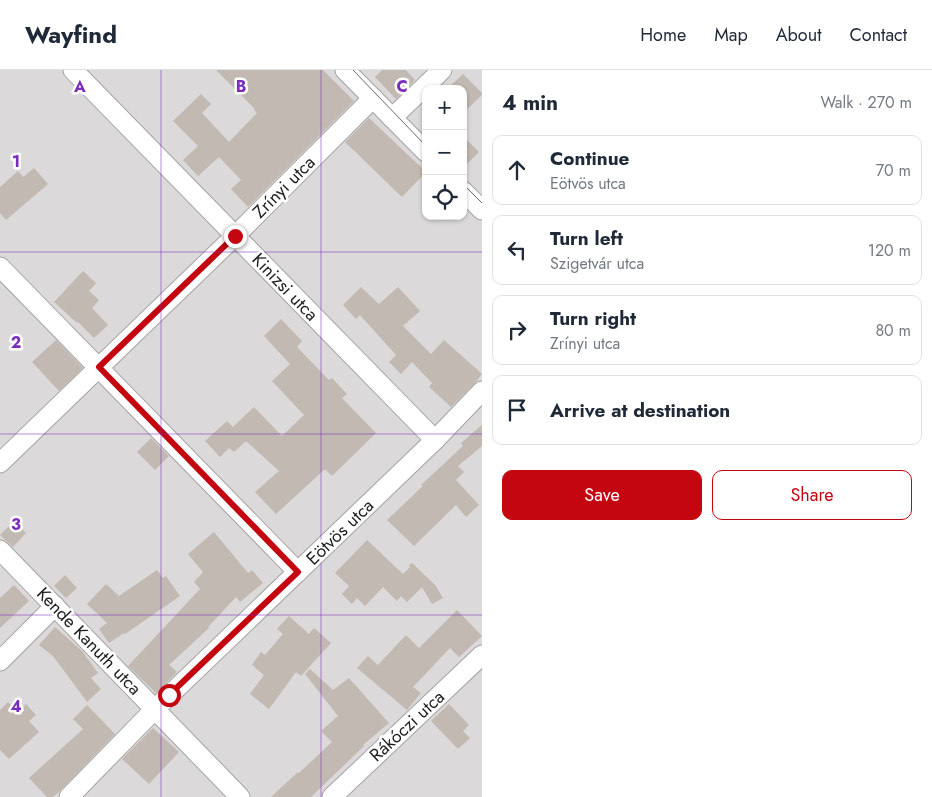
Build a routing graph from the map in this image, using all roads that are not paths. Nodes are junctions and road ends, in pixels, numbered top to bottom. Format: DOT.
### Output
graph roads {
  1 [pos="73,70"];
  2 [pos="345,70"];
  3 [pos="442,70"];
  4 [pos="373,98"];
  5 [pos="392,118"];
  6 [pos="422,148"];
  7 [pos="467,195"];
  8 [pos="482,210"];
  9 [pos="235,236"];
  10 [pos="0,267"];
  11 [pos="99,367"];
  12 [pos="482,391"];
  13 [pos="435,440"];
  14 [pos="0,463"];
  15 [pos="0,550"];
  16 [pos="298,572"];
  17 [pos="55,606"];
  18 [pos="482,655"];
  19 [pos="0,661"];
  20 [pos="154,709"];
  21 [pos="69,797"];
  22 [pos="240,797"];
  23 [pos="332,797"];
  1 -- 9 [label="street, Kinizsi utca"];
  2 -- 4 [label="street"];
  3 -- 5 [label="street"];
  4 -- 5 [label="street"];
  4 -- 9 [label="street, Zrínyi utca"];
  5 -- 6 [label="street"];
  7 -- 8 [label="street"];
  9 -- 11 [label="street, Zrínyi utca"];
  9 -- 13 [label="street, Kinizsi utca"];
  10 -- 11 [label="street"];
  11 -- 14 [label="street, Zrínyi utca"];
  11 -- 16 [label="street"];
  12 -- 13 [label="street, Eötvös utca"];
  13 -- 16 [label="street, Eötvös utca"];
  15 -- 17 [label="street, Kende Kanuth utca"];
  16 -- 20 [label="street, Eötvös utca"];
  17 -- 19 [label="street"];
  17 -- 20 [label="street, Kende Kanuth utca"];
  18 -- 23 [label="street, Rákóczi utca"];
  20 -- 21 [label="street, Eötvös utca"];
  20 -- 22 [label="street, Kende Kanuth utca"];
}
